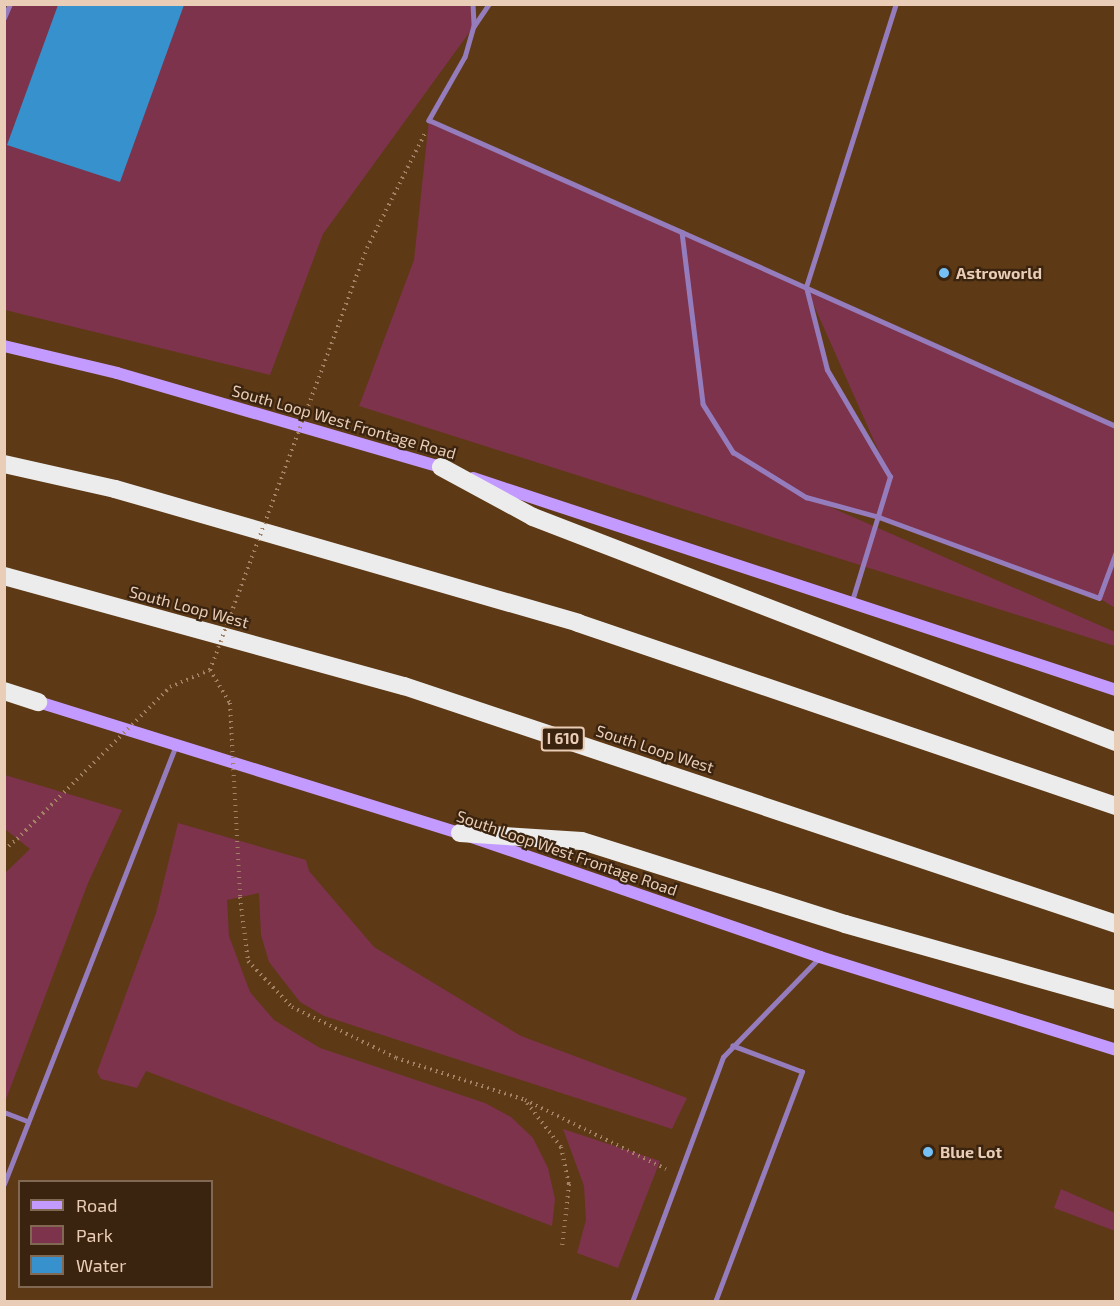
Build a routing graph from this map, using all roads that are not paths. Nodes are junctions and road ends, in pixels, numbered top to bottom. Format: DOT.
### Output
graph roads {
  1 [pos="10,4"];
  2 [pos="473,4"];
  3 [pos="489,4"];
  4 [pos="896,4"];
  5 [pos="4,18"];
  6 [pos="474,26"];
  7 [pos="682,232"];
  8 [pos="806,287"];
  9 [pos="4,346"];
  10 [pos="1116,426"];
  11 [pos="4,464"];
  12 [pos="441,467"];
  13 [pos="879,517"];
  14 [pos="1116,552"];
  15 [pos="4,576"];
  16 [pos="852,602"];
  17 [pos="1116,690"];
  18 [pos="4,693"];
  19 [pos="38,702"];
  20 [pos="1116,742"];
  21 [pos="177,743"];
  22 [pos="1116,806"];
  23 [pos="460,833"];
  24 [pos="1116,924"];
  25 [pos="820,957"];
  26 [pos="1116,1000"];
  27 [pos="733,1046"];
  28 [pos="1116,1050"];
  29 [pos="4,1112"];
  30 [pos="28,1121"];
  31 [pos="4,1184"];
  32 [pos="632,1302"];
  33 [pos="715,1302"];
  1 -- 5 [label="lane"];
  2 -- 6 [label="lane"];
  3 -- 6 [label="lane"];
  4 -- 8 [label="lane"];
  6 -- 7 [label="lane"];
  7 -- 8 [label="lane"];
  7 -- 13 [label="lane"];
  8 -- 10 [label="lane"];
  8 -- 13 [label="lane"];
  9 -- 12 [label="main road, South Loop West Frontage Road"];
  11 -- 22 [label="highway"];
  12 -- 16 [label="main road, South Loop West Frontage Road"];
  12 -- 20 [label="highway"];
  13 -- 14 [label="lane"];
  13 -- 16 [label="lane"];
  15 -- 24 [label="highway, South Loop West / I 610"];
  16 -- 17 [label="main road, South Loop West Frontage Road"];
  18 -- 19 [label="highway"];
  19 -- 21 [label="main road, South Loop West Frontage Road"];
  21 -- 23 [label="main road, South Loop West Frontage Road"];
  21 -- 30 [label="lane"];
  23 -- 25 [label="main road, South Loop West Frontage Road"];
  23 -- 26 [label="highway"];
  25 -- 27 [label="lane"];
  25 -- 28 [label="main road, South Loop West Frontage Road"];
  27 -- 32 [label="lane"];
  27 -- 33 [label="lane"];
  29 -- 30 [label="lane"];
  30 -- 31 [label="lane"];
}
